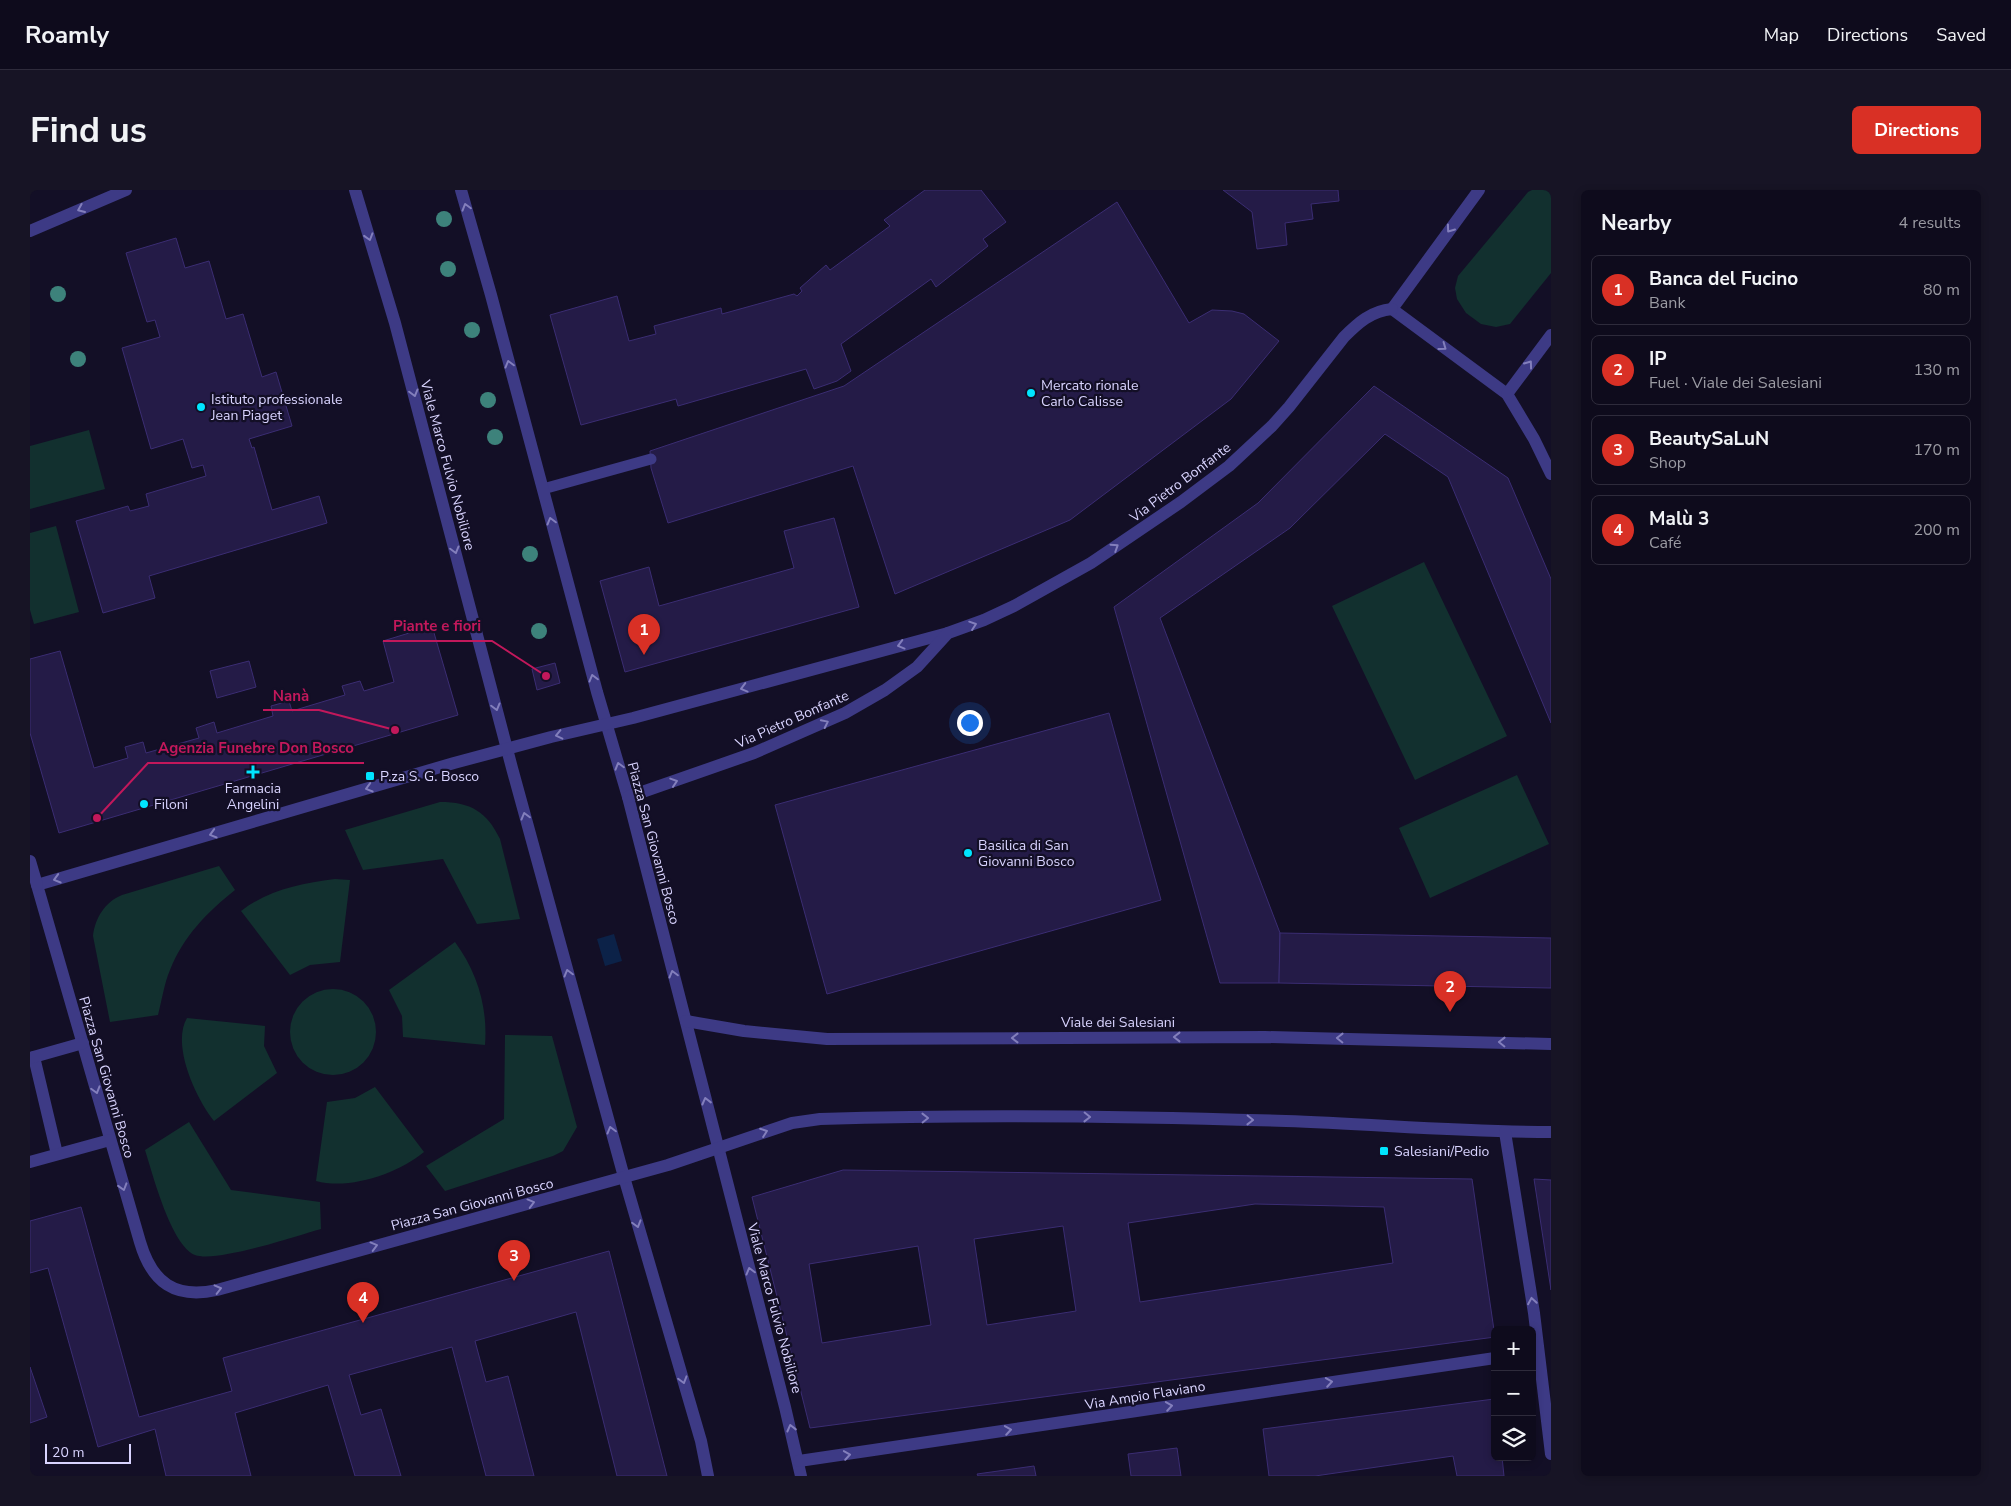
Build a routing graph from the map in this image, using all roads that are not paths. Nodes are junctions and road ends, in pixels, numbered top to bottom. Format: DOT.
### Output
graph roads {
  1 [pos="126,190"];
  2 [pos="355,190"];
  3 [pos="461,190"];
  4 [pos="1479,190"];
  5 [pos="30,231"];
  6 [pos="1392,309"];
  7 [pos="1551,335"];
  8 [pos="1507,394"];
  9 [pos="651,459"];
  10 [pos="1551,474"];
  11 [pos="543,489"];
  12 [pos="948,633"];
  13 [pos="607,725"];
  14 [pos="507,750"];
  15 [pos="628,797"];
  16 [pos="30,861"];
  17 [pos="37,885"];
  18 [pos="686,1022"];
  19 [pos="83,1043"];
  20 [pos="1551,1044"];
  21 [pos="32,1057"];
  22 [pos="1505,1132"];
  23 [pos="1551,1132"];
  24 [pos="110,1140"];
  25 [pos="718,1148"];
  26 [pos="57,1154"];
  27 [pos="30,1162"];
  28 [pos="624,1177"];
  29 [pos="1532,1326"];
  30 [pos="1536,1352"];
  31 [pos="1491,1359"];
  32 [pos="1551,1454"];
  33 [pos="799,1461"];
  34 [pos="708,1476"];
  35 [pos="801,1476"];
  1 -- 5 [label="street, one-way"];
  2 -- 14 [label="street, Viale Marco Fulvio Nobiliore, one-way"];
  11 -- 3 [label="street, one-way"];
  4 -- 6 [label="street, one-way"];
  6 -- 8 [label="street, one-way"];
  12 -- 6 [label="street, Via Pietro Bonfante, one-way"];
  8 -- 7 [label="street, one-way"];
  8 -- 10 [label="street"];
  9 -- 11 [label="lane"];
  13 -- 11 [label="street, one-way"];
  12 -- 13 [label="street, Via Pietro Bonfante, one-way"];
  15 -- 12 [label="street, Via Pietro Bonfante, one-way"];
  13 -- 14 [label="street, one-way"];
  15 -- 13 [label="street, Piazza San Giovanni Bosco, one-way"];
  14 -- 17 [label="street, one-way"];
  28 -- 14 [label="street, one-way"];
  18 -- 15 [label="street, Piazza San Giovanni Bosco, one-way"];
  16 -- 17 [label="street, Piazza San Giovanni Bosco"];
  17 -- 19 [label="street, Piazza San Giovanni Bosco"];
  20 -- 18 [label="street, Viale dei Salesiani, one-way"];
  25 -- 18 [label="street, Piazza San Giovanni Bosco, one-way"];
  19 -- 21 [label="street"];
  19 -- 24 [label="street, Piazza San Giovanni Bosco, one-way"];
  21 -- 26 [label="street"];
  22 -- 23 [label="street"];
  25 -- 22 [label="street, one-way"];
  29 -- 22 [label="street, one-way"];
  24 -- 26 [label="street"];
  24 -- 28 [label="street, Piazza San Giovanni Bosco, one-way"];
  25 -- 28 [label="street, Piazza San Giovanni Bosco"];
  33 -- 25 [label="street, Viale Marco Fulvio Nobiliore, one-way"];
  26 -- 27 [label="street"];
  28 -- 34 [label="street, one-way"];
  30 -- 32 [label="street"];
  33 -- 31 [label="street, Via Ampio Flaviano, one-way"];
  33 -- 35 [label="street, Viale Marco Fulvio Nobiliore"];
}
